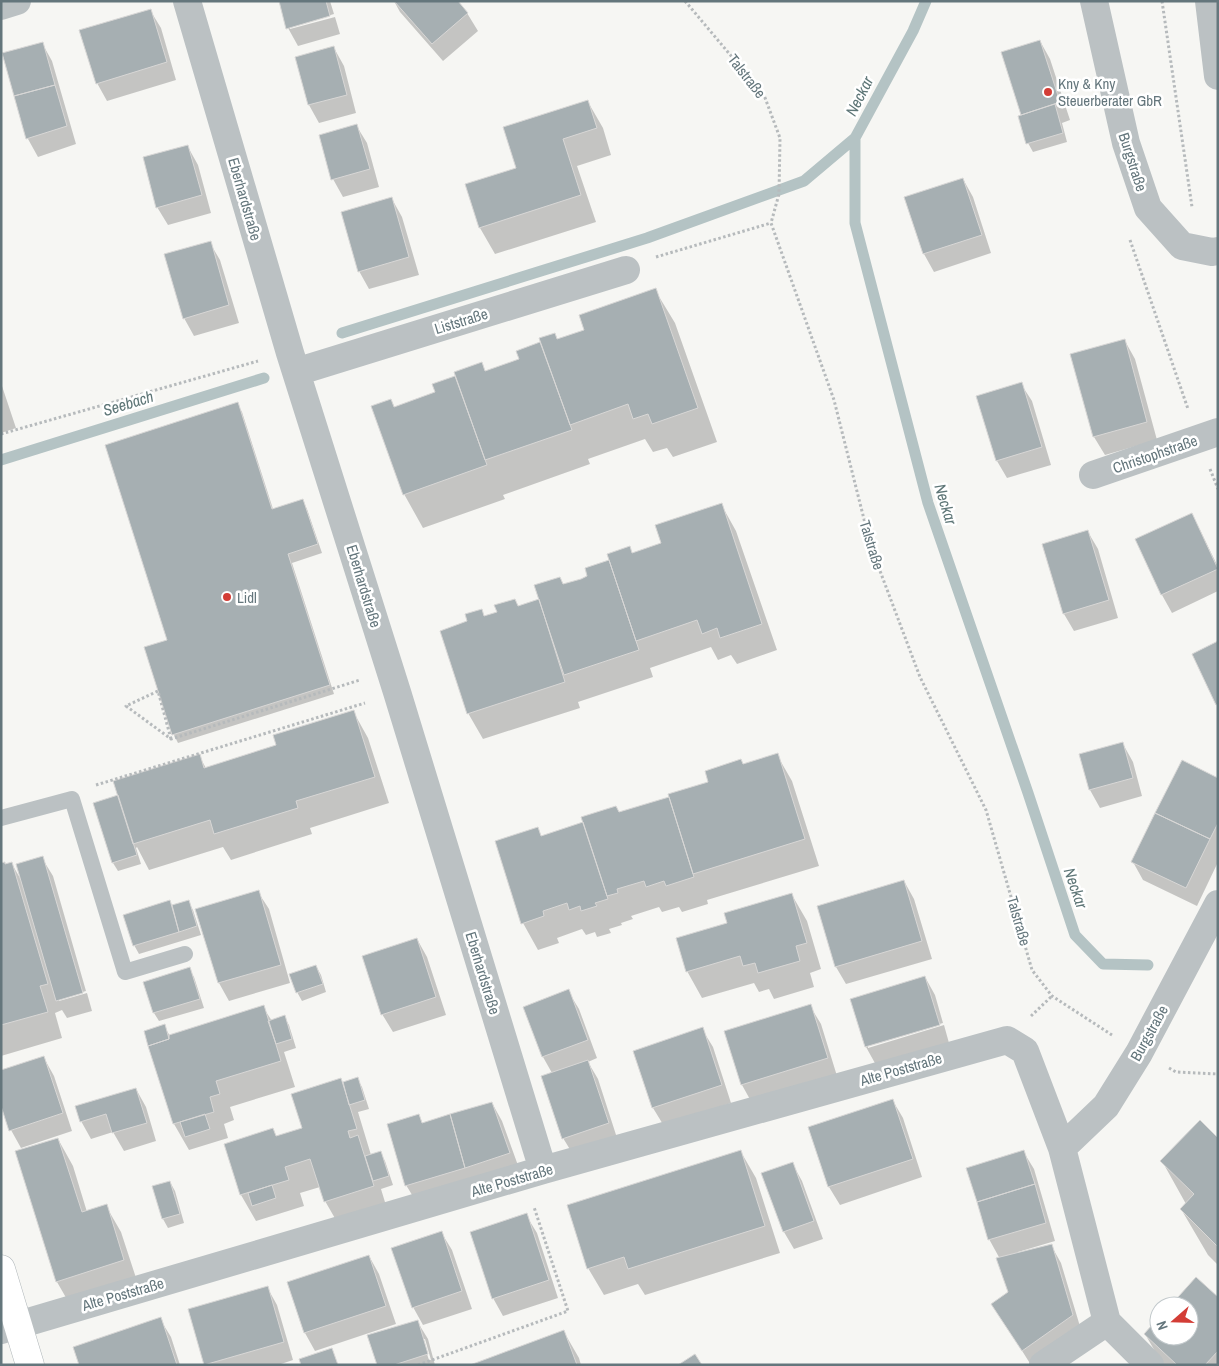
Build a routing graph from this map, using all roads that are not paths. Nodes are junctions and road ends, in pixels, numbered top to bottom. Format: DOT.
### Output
graph roads {
  1 [pos="17,1"];
  2 [pos="187,1"];
  3 [pos="1094,1"];
  4 [pos="1209,1"];
  5 [pos="1,6"];
  6 [pos="1218,76"];
  7 [pos="1218,251"];
  8 [pos="626,270"];
  9 [pos="293,362"];
  10 [pos="1208,436"];
  11 [pos="1093,475"];
  12 [pos="1,818"];
  13 [pos="1218,904"];
  14 [pos="185,954"];
  15 [pos="1062,1148"];
  16 [pos="533,1173"];
  17 [pos="1,1269"];
  18 [pos="1107,1322"];
  19 [pos="10,1328"];
  20 [pos="30,1365"];
  21 [pos="1042,1365"];
  22 [pos="1150,1365"];
  1 -- 5 [label="street"];
  2 -- 9 [label="street, Eberhardstraße"];
  3 -- 7 [label="street, Burgstraße"];
  4 -- 6 [label="street"];
  8 -- 9 [label="street, Liststraße"];
  9 -- 16 [label="street, Eberhardstraße"];
  10 -- 11 [label="street, Christophstraße"];
  12 -- 14 [label="lane"];
  13 -- 15 [label="street, Burgstraße"];
  15 -- 16 [label="street, Alte Poststraße"];
  15 -- 18 [label="street"];
  16 -- 19 [label="street, Alte Poststraße"];
  17 -- 19 [label="main road"];
  18 -- 21 [label="street"];
  18 -- 22 [label="street"];
  19 -- 20 [label="main road"];
}
